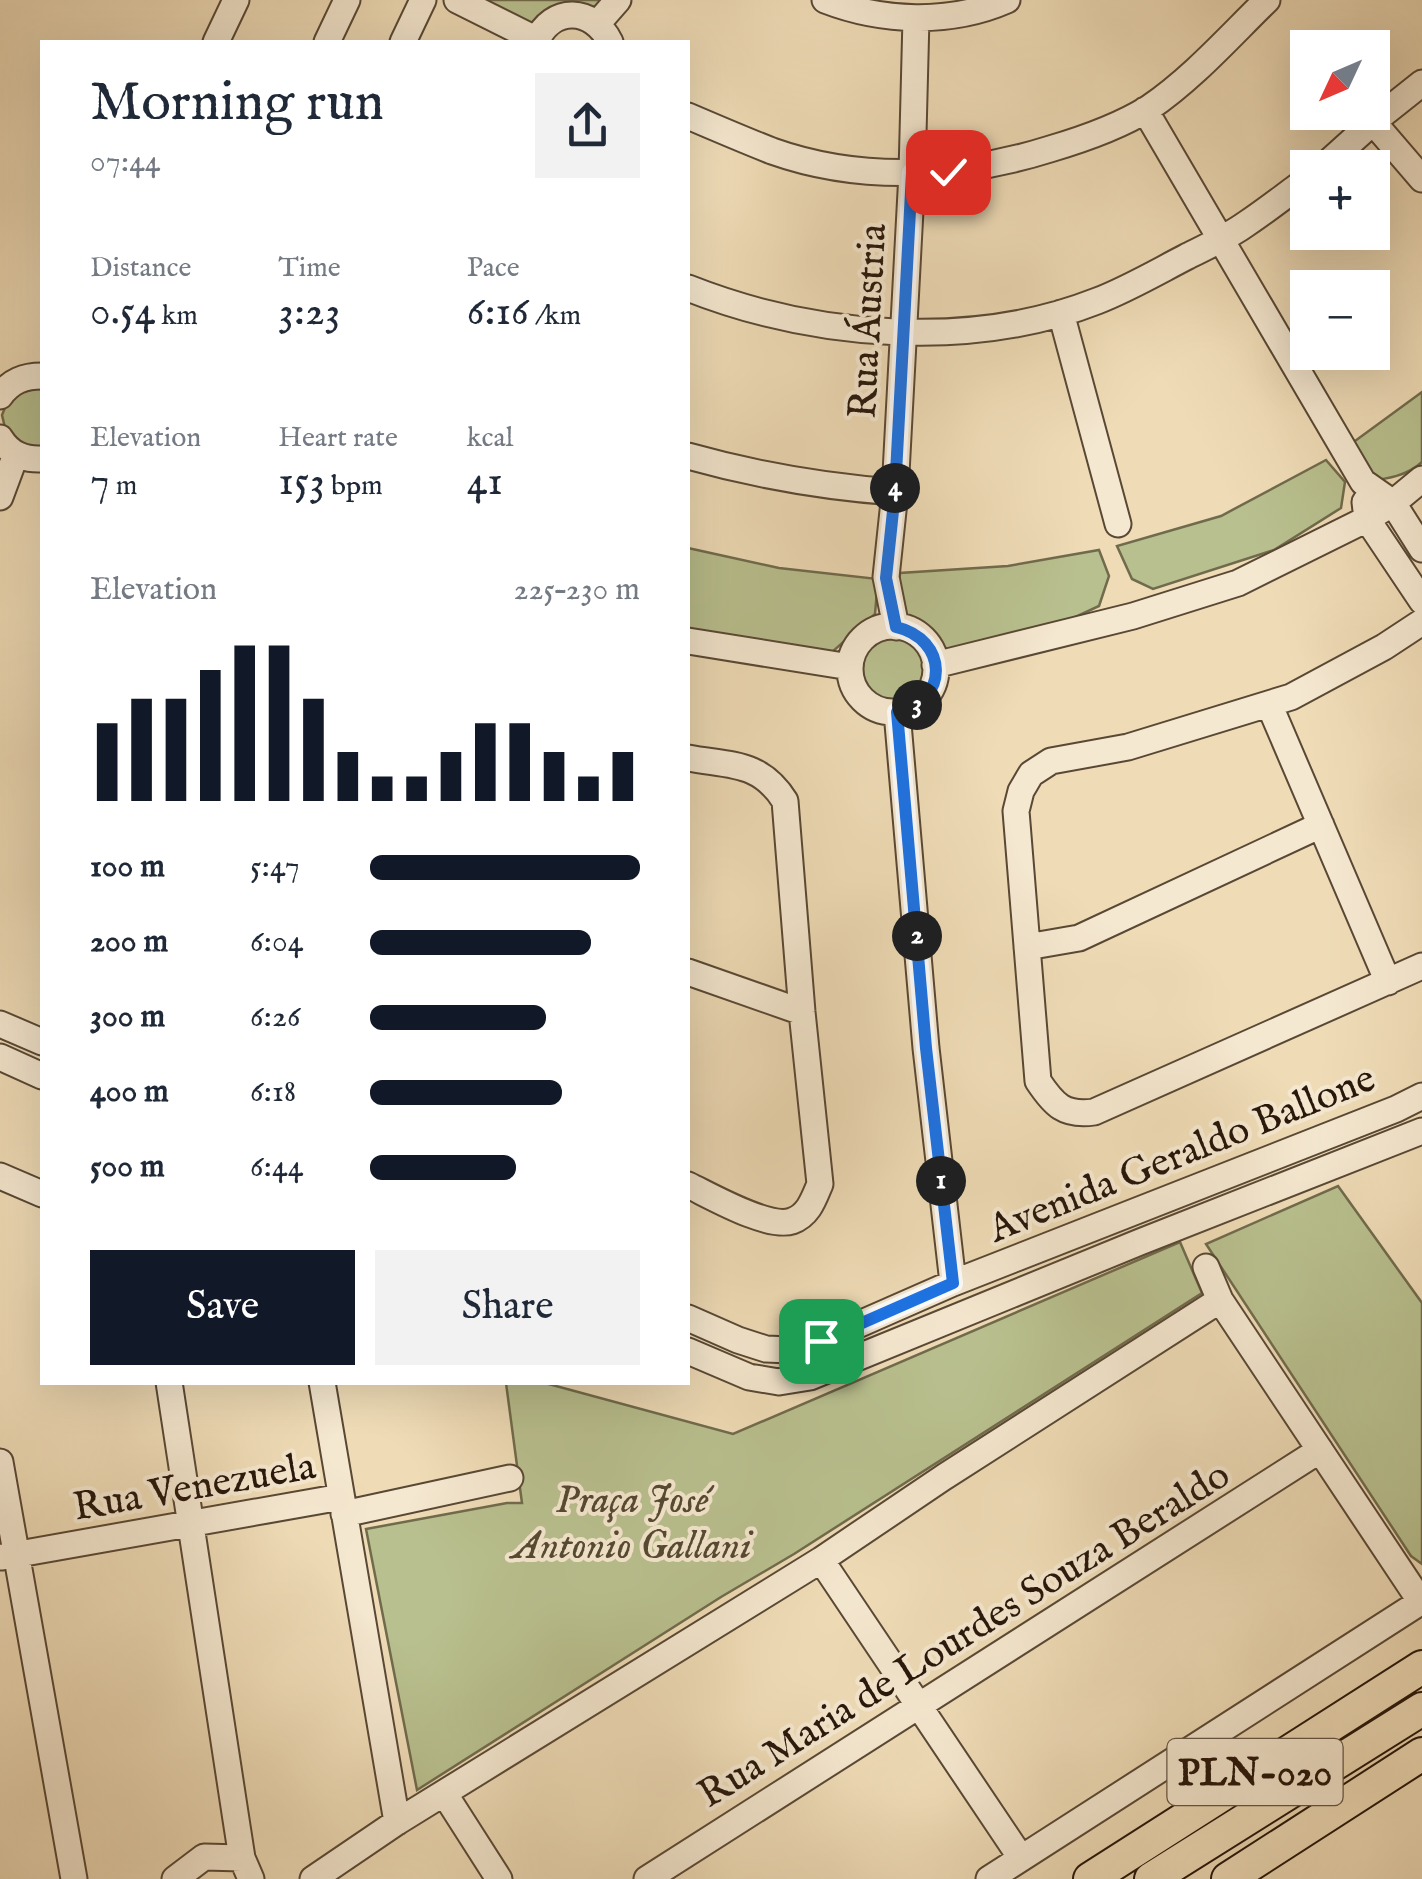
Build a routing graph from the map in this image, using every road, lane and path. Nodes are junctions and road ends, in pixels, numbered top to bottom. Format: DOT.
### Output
graph roads {
  1 [pos="236,0"];
  2 [pos="347,0"];
  3 [pos="423,0"];
  4 [pos="456,0"];
  5 [pos="618,0"];
  6 [pos="825,0"];
  7 [pos="1007,0"];
  8 [pos="1267,0"];
  9 [pos="916,18"];
  10 [pos="604,33"];
  11 [pos="217,40"];
  12 [pos="329,40"];
  13 [pos="404,40"];
  14 [pos="534,40"];
  15 [pos="537,40"];
  16 [pos="1422,83"];
  17 [pos="1390,108"];
  18 [pos="1144,110"];
  19 [pos="690,117"];
  20 [pos="1363,130"];
  21 [pos="1379,130"];
  22 [pos="1342,150"];
  23 [pos="912,173"];
  24 [pos="1422,178"];
  25 [pos="1290,192"];
  26 [pos="1220,240"];
  27 [pos="690,289"];
  28 [pos="1061,312"];
  29 [pos="903,332"];
  30 [pos="40,376"];
  31 [pos="0,396"];
  32 [pos="8,446"];
  33 [pos="690,457"];
  34 [pos="40,459"];
  35 [pos="1422,479"];
  36 [pos="1363,482"];
  37 [pos="895,492"];
  38 [pos="0,498"];
  39 [pos="1393,503"];
  40 [pos="1367,519"];
  41 [pos="1118,524"];
  42 [pos="1422,549"];
  43 [pos="1422,601"];
  44 [pos="1422,622"];
  45 [pos="896,627"];
  46 [pos="690,641"];
  47 [pos="935,664"];
  48 [pos="850,668"];
  49 [pos="1269,704"];
  50 [pos="897,712"];
  51 [pos="690,758"];
  52 [pos="1321,825"];
  53 [pos="1027,947"];
  54 [pos="1422,966"];
  55 [pos="690,973"];
  56 [pos="1388,982"];
  57 [pos="802,1012"];
  58 [pos="0,1024"];
  59 [pos="40,1041"];
  60 [pos="2,1060"];
  61 [pos="40,1075"];
  62 [pos="1422,1096"];
  63 [pos="1422,1131"];
  64 [pos="0,1176"];
  65 [pos="690,1186"];
  66 [pos="40,1193"];
  67 [pos="1206,1267"];
  68 [pos="953,1283"];
  69 [pos="1220,1300"];
  70 [pos="690,1319"];
  71 [pos="690,1352"];
  72 [pos="169,1385"];
  73 [pos="323,1385"];
  74 [pos="1320,1450"];
  75 [pos="0,1462"];
  76 [pos="510,1478"];
  77 [pos="343,1506"];
  78 [pos="192,1524"];
  79 [pos="8,1556"];
  80 [pos="821,1560"];
  81 [pos="1421,1602"];
  82 [pos="1422,1667"];
  83 [pos="919,1706"];
  84 [pos="1422,1709"];
  85 [pos="1419,1762"];
  86 [pos="444,1793"];
  87 [pos="397,1822"];
  88 [pos="1021,1858"];
  89 [pos="247,1869"];
  90 [pos="74,1879"];
  91 [pos="175,1879"];
  92 [pos="313,1879"];
  93 [pos="500,1879"];
  94 [pos="647,1879"];
  95 [pos="989,1879"];
  96 [pos="1090,1879"];
  97 [pos="1150,1879"];
  98 [pos="1228,1879"];
  1 -- 11 [label="street"];
  2 -- 12 [label="street"];
  3 -- 13 [label="street"];
  4 -- 14 [label="street"];
  5 -- 10 [label="street"];
  6 -- 9 [label="street"];
  7 -- 9 [label="street"];
  8 -- 18 [label="street"];
  9 -- 23 [label="street, Rua Áustria"];
  10 -- 15 [label="street"];
  16 -- 17 [label="street"];
  18 -- 23 [label="street"];
  18 -- 26 [label="street"];
  19 -- 23 [label="street"];
  20 -- 22 [label="street"];
  21 -- 24 [label="street"];
  23 -- 29 [label="street, Rua Áustria"];
  25 -- 26 [label="street"];
  26 -- 28 [label="street"];
  26 -- 36 [label="street"];
  27 -- 29 [label="street"];
  28 -- 29 [label="street"];
  28 -- 41 [label="street"];
  29 -- 37 [label="street, Rua Áustria"];
  30 -- 31 [label="street"];
  32 -- 34 [label="street"];
  32 -- 38 [label="street"];
  33 -- 37 [label="street"];
  35 -- 39 [label="street"];
  36 -- 39 [label="street"];
  36 -- 40 [label="street"];
  37 -- 45 [label="street, Rua Áustria"];
  39 -- 40 [label="street"];
  39 -- 42 [label="street"];
  40 -- 43 [label="street"];
  40 -- 47 [label="street"];
  44 -- 49 [label="street"];
  45 -- 47 [label="street"];
  45 -- 48 [label="street"];
  46 -- 48 [label="street"];
  47 -- 50 [label="street"];
  48 -- 50 [label="street"];
  49 -- 52 [label="street"];
  49 -- 53 [label="street"];
  50 -- 68 [label="street"];
  51 -- 57 [label="street"];
  52 -- 53 [label="street"];
  52 -- 56 [label="street"];
  53 -- 56 [label="street"];
  54 -- 56 [label="street"];
  55 -- 57 [label="street"];
  57 -- 65 [label="street"];
  58 -- 59 [label="street"];
  60 -- 61 [label="street"];
  62 -- 68 [label="street, Avenida Geraldo Ballone"];
  63 -- 71 [label="street, Avenida Geraldo Ballone"];
  64 -- 66 [label="street"];
  67 -- 69 [label="street"];
  68 -- 70 [label="street, Avenida Geraldo Ballone"];
  69 -- 74 [label="street"];
  69 -- 80 [label="street"];
  72 -- 78 [label="street"];
  73 -- 77 [label="street"];
  74 -- 81 [label="street"];
  74 -- 83 [label="street, Rua Maria de Lourdes Souza Beraldo"];
  75 -- 79 [label="street"];
  76 -- 77 [label="street, Rua Venezuela"];
  77 -- 78 [label="street, Rua Venezuela"];
  77 -- 87 [label="street"];
  78 -- 79 [label="street, Rua Venezuela"];
  78 -- 89 [label="street"];
  79 -- 90 [label="street"];
  80 -- 83 [label="street"];
  80 -- 86 [label="street"];
  81 -- 88 [label="street"];
  82 -- 96 [label="main road, PLN-020"];
  83 -- 88 [label="street"];
  83 -- 94 [label="street, Rua Maria de Lourdes Souza Beraldo"];
  84 -- 97 [label="main road, PLN-020"];
  85 -- 98 [label="main road"];
  86 -- 87 [label="street"];
  86 -- 93 [label="street"];
  87 -- 92 [label="street"];
  88 -- 95 [label="street"];
  89 -- 91 [label="street"];
}
